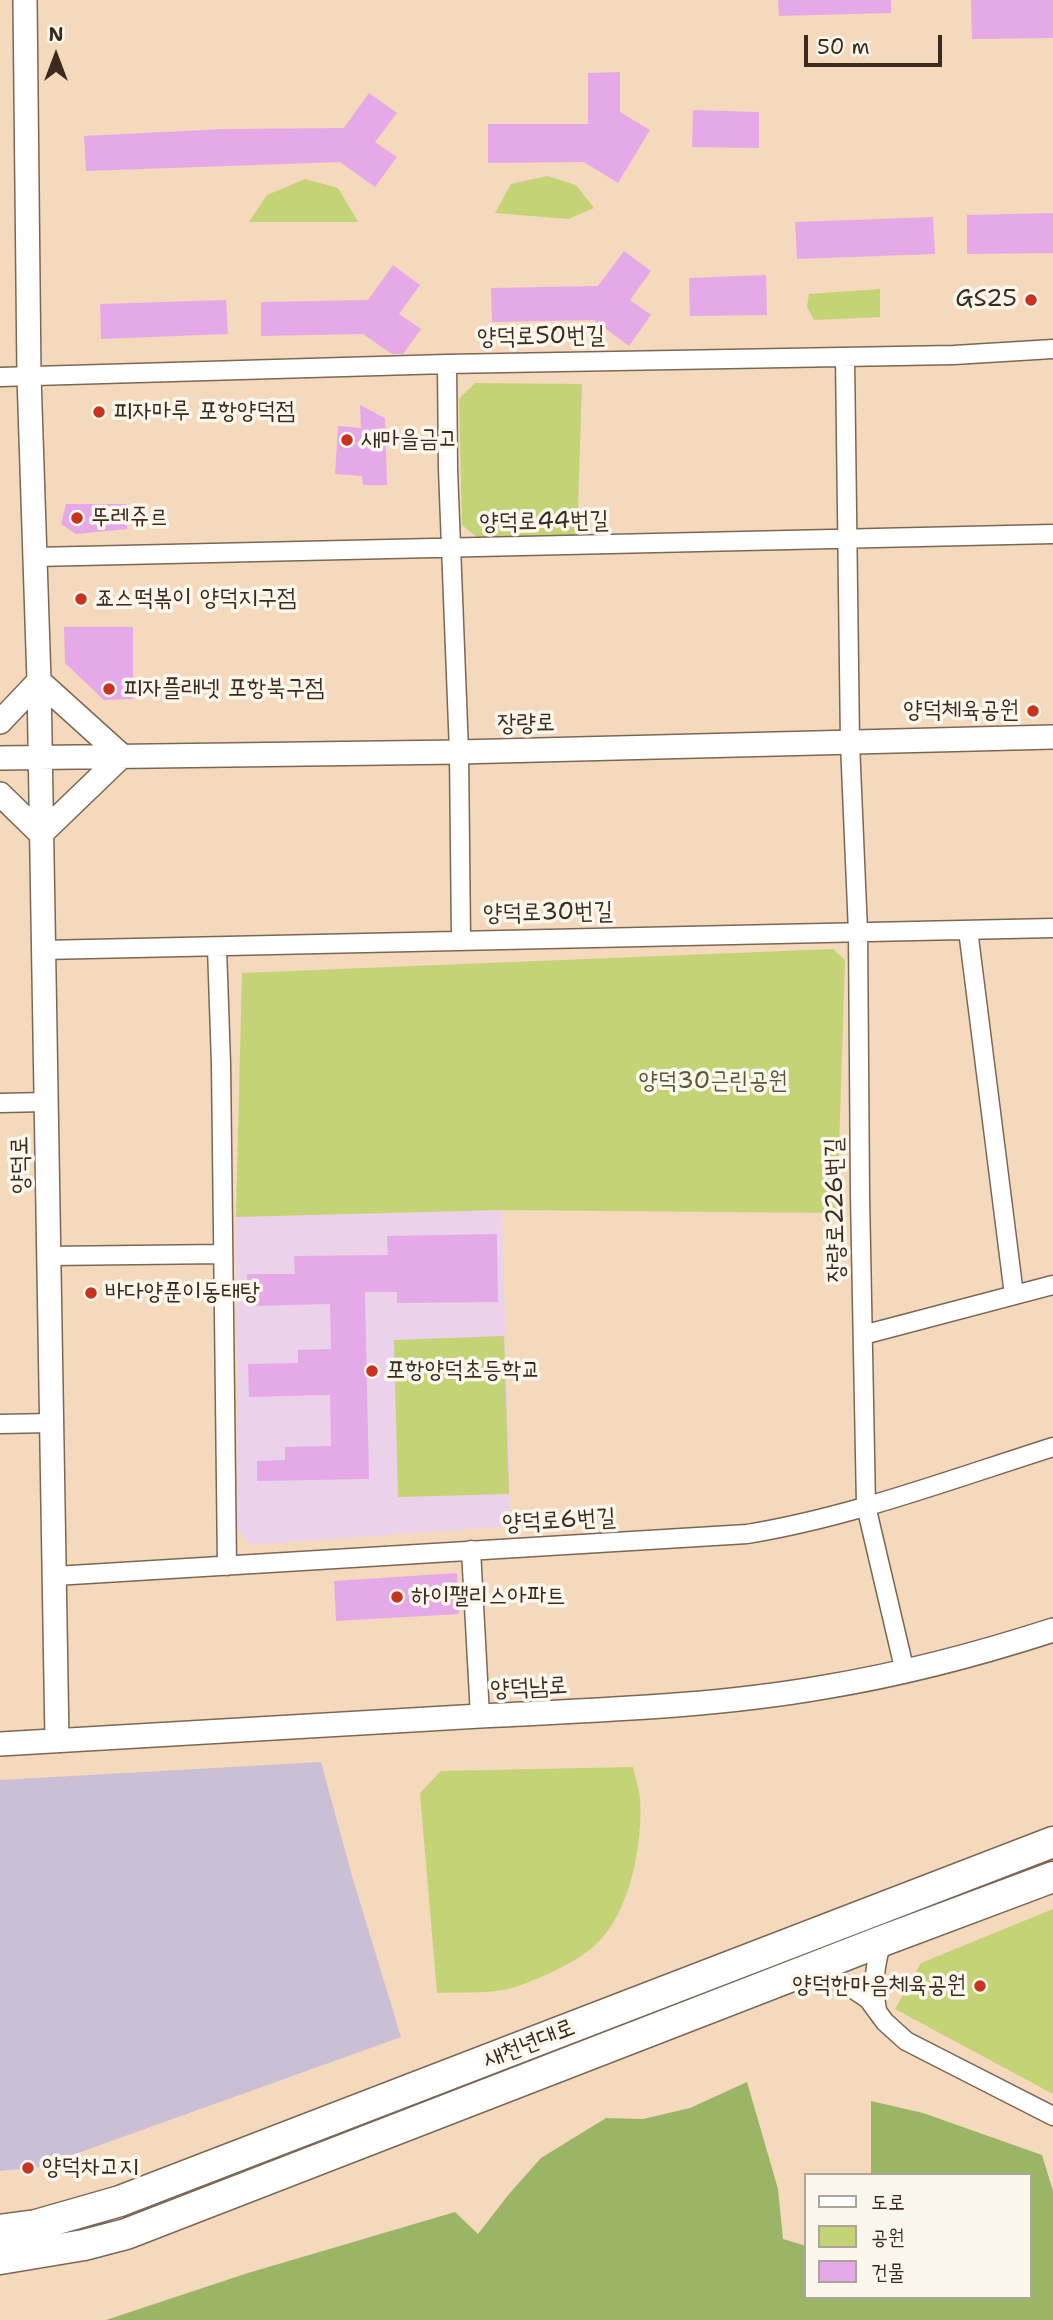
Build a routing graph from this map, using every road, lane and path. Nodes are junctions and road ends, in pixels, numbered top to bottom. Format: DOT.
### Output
graph roads {
  1 [pos="24,0"];
  2 [pos="1053,349"];
  3 [pos="845,357"];
  4 [pos="447,364"];
  5 [pos="29,376"];
  6 [pos="0,377"];
  7 [pos="1053,534"];
  8 [pos="846,539"];
  9 [pos="451,549"];
  10 [pos="35,557"];
  11 [pos="39,681"];
  12 [pos="0,722"];
  13 [pos="1053,737"];
  14 [pos="850,743"];
  15 [pos="459,752"];
  16 [pos="122,756"];
  17 [pos="0,758"];
  18 [pos="40,758"];
  19 [pos="0,793"];
  20 [pos="41,834"];
  21 [pos="1053,928"];
  22 [pos="968,930"];
  23 [pos="859,932"];
  24 [pos="461,940"];
  25 [pos="217,947"];
  26 [pos="43,950"];
  27 [pos="46,1102"];
  28 [pos="0,1103"];
  29 [pos="223,1254"];
  30 [pos="49,1256"];
  31 [pos="1053,1285"];
  32 [pos="1014,1295"];
  33 [pos="863,1335"];
  34 [pos="52,1423"];
  35 [pos="0,1424"];
  36 [pos="1053,1447"];
  37 [pos="866,1506"];
  38 [pos="471,1550"];
  39 [pos="227,1566"];
  40 [pos="55,1576"];
  41 [pos="1053,1630"];
  42 [pos="905,1672"];
  43 [pos="480,1716"];
  44 [pos="57,1740"];
  45 [pos="0,1744"];
  46 [pos="1053,1842"];
  47 [pos="1053,1877"];
  48 [pos="882,1941"];
  49 [pos="790,1978"];
  50 [pos="877,2010"];
  51 [pos="1053,2116"];
  52 [pos="0,2230"];
  53 [pos="0,2259"];
  1 -- 5 [label="street, 양덕로"];
  2 -- 3 [label="street, 양덕로50번길"];
  3 -- 4 [label="street, 양덕로50번길"];
  3 -- 8 [label="street, 장량로226번길"];
  4 -- 5 [label="street, 양덕로50번길"];
  4 -- 9 [label="street"];
  5 -- 6 [label="street, 양덕로50번길"];
  5 -- 10 [label="street, 양덕로"];
  7 -- 8 [label="street, 양덕로44번길"];
  8 -- 9 [label="street, 양덕로44번길"];
  8 -- 14 [label="street, 장량로226번길"];
  9 -- 10 [label="street, 양덕로44번길"];
  9 -- 15 [label="street"];
  10 -- 11 [label="street, 양덕로"];
  11 -- 12 [label="street"];
  11 -- 16 [label="street"];
  11 -- 18 [label="street, 양덕로"];
  13 -- 14 [label="street, 장량로"];
  14 -- 15 [label="street, 장량로"];
  14 -- 23 [label="street, 장량로226번길"];
  15 -- 16 [label="street, 장량로"];
  15 -- 24 [label="street"];
  16 -- 18 [label="street, 장량로"];
  16 -- 20 [label="street"];
  17 -- 18 [label="street, 장량로"];
  18 -- 20 [label="street, 양덕로"];
  19 -- 20 [label="street"];
  20 -- 26 [label="street, 양덕로"];
  21 -- 22 [label="street, 양덕로30번길"];
  22 -- 23 [label="street, 양덕로30번길"];
  22 -- 32 [label="street"];
  23 -- 24 [label="street, 양덕로30번길"];
  23 -- 33 [label="street, 장량로226번길"];
  24 -- 25 [label="street, 양덕로30번길"];
  25 -- 26 [label="street, 양덕로30번길"];
  25 -- 29 [label="street"];
  26 -- 27 [label="street, 양덕로"];
  27 -- 28 [label="street"];
  27 -- 30 [label="street, 양덕로"];
  29 -- 30 [label="street"];
  29 -- 39 [label="street"];
  30 -- 34 [label="street, 양덕로"];
  31 -- 32 [label="street"];
  32 -- 33 [label="street"];
  33 -- 37 [label="street, 장량로226번길"];
  34 -- 35 [label="street"];
  34 -- 40 [label="street, 양덕로"];
  36 -- 37 [label="street, 양덕로6번길"];
  37 -- 38 [label="street, 양덕로6번길"];
  37 -- 42 [label="street, 장량로226번길"];
  38 -- 39 [label="street, 양덕로6번길"];
  38 -- 43 [label="street"];
  39 -- 40 [label="street, 양덕로6번길"];
  40 -- 44 [label="street, 양덕로"];
  41 -- 42 [label="street, 양덕남로"];
  42 -- 43 [label="street, 양덕남로"];
  43 -- 44 [label="street, 양덕남로"];
  44 -- 45 [label="street, 양덕남로"];
  46 -- 52 [label="main road, 새천년대로"];
  47 -- 48 [label="main road, 새천년대로"];
  48 -- 49 [label="main road, 새천년대로"];
  48 -- 50 [label="street"];
  49 -- 50 [label="street"];
  49 -- 53 [label="main road, 새천년대로"];
  50 -- 51 [label="street"];
}
